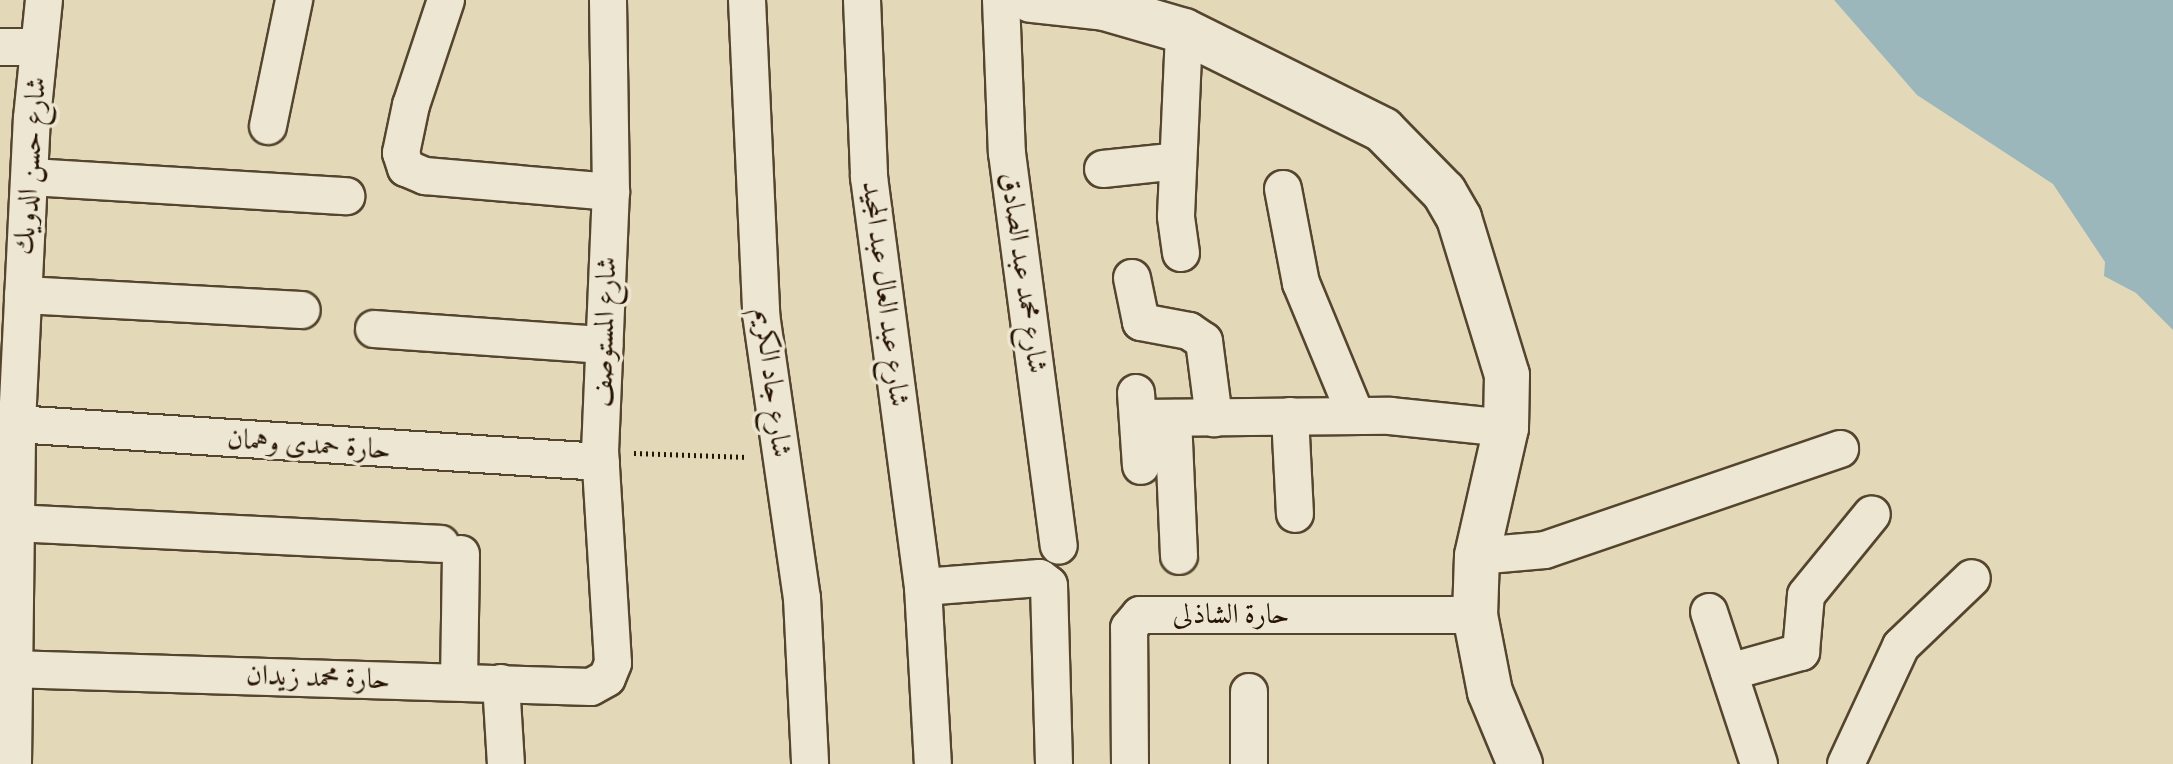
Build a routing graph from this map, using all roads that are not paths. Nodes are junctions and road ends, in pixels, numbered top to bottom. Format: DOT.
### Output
graph roads {
  1 [pos="44,0"];
  2 [pos="294,0"];
  3 [pos="446,0"];
  4 [pos="608,0"];
  5 [pos="747,0"];
  6 [pos="862,0"];
  7 [pos="1001,0"];
  8 [pos="1031,0"];
  9 [pos="1184,31"];
  10 [pos="0,47"];
  11 [pos="39,48"];
  12 [pos="16,119"];
  13 [pos="268,126"];
  14 [pos="1178,161"];
  15 [pos="1103,169"];
  16 [pos="31,177"];
  17 [pos="1283,189"];
  18 [pos="611,192"];
  19 [pos="346,196"];
  20 [pos="1181,253"];
  21 [pos="1132,278"];
  22 [pos="15,290"];
  23 [pos="302,310"];
  24 [pos="374,329"];
  25 [pos="604,345"];
  26 [pos="1149,410"];
  27 [pos="1290,416"];
  28 [pos="1356,416"];
  29 [pos="1214,418"];
  30 [pos="9,423"];
  31 [pos="1506,428"];
  32 [pos="1840,449"];
  33 [pos="600,457"];
  34 [pos="1141,466"];
  35 [pos="1295,514"];
  36 [pos="1872,514"];
  37 [pos="14,523"];
  38 [pos="1059,546"];
  39 [pos="1179,556"];
  40 [pos="1477,556"];
  41 [pos="7,565"];
  42 [pos="1972,578"];
  43 [pos="923,587"];
  44 [pos="1709,612"];
  45 [pos="1475,615"];
  46 [pos="613,663"];
  47 [pos="10,669"];
  48 [pos="1729,672"];
  49 [pos="459,682"];
  50 [pos="501,683"];
  51 [pos="1249,692"];
  52 [pos="13,764"];
  53 [pos="506,764"];
  54 [pos="810,764"];
  55 [pos="933,764"];
  56 [pos="1054,764"];
  57 [pos="1130,764"];
  58 [pos="1249,764"];
  59 [pos="1520,764"];
  60 [pos="1759,764"];
  61 [pos="1846,764"];
  1 -- 11 [label="street, شارع حسن الدويك"];
  2 -- 13 [label="street"];
  3 -- 18 [label="street"];
  4 -- 18 [label="street, شارع المستوصف"];
  5 -- 54 [label="street, شارع جاد الكريم"];
  6 -- 43 [label="street, شارع عبد العال عبد المجيد"];
  7 -- 38 [label="street, شارع محمد عبد الصادق"];
  8 -- 9 [label="street"];
  9 -- 14 [label="street"];
  9 -- 31 [label="street"];
  10 -- 11 [label="street"];
  11 -- 12 [label="street, شارع حسن الدويك"];
  12 -- 16 [label="street, شارع حسن الدويك"];
  14 -- 15 [label="street"];
  14 -- 20 [label="street"];
  16 -- 19 [label="street"];
  16 -- 22 [label="street, شارع حسن الدويك"];
  17 -- 28 [label="street"];
  18 -- 25 [label="street, شارع المستوصف"];
  21 -- 29 [label="street"];
  22 -- 23 [label="street"];
  22 -- 30 [label="street, شارع حسن الدويك"];
  24 -- 25 [label="street"];
  25 -- 33 [label="street, شارع المستوصف"];
  26 -- 29 [label="street"];
  26 -- 34 [label="street"];
  26 -- 39 [label="street"];
  27 -- 28 [label="street"];
  27 -- 29 [label="street"];
  27 -- 35 [label="street"];
  28 -- 31 [label="street"];
  30 -- 33 [label="street, حارة حمدى وهمان"];
  30 -- 37 [label="street, شارع حسن الدويك"];
  31 -- 40 [label="street"];
  32 -- 40 [label="street"];
  33 -- 46 [label="street, شارع المستوصف"];
  36 -- 48 [label="street"];
  37 -- 41 [label="street, شارع حسن الدويك"];
  37 -- 49 [label="street"];
  40 -- 45 [label="street"];
  41 -- 47 [label="street, شارع حسن الدويك"];
  42 -- 61 [label="street"];
  43 -- 55 [label="street, شارع عبد العال عبد المجيد"];
  43 -- 56 [label="street"];
  44 -- 48 [label="street"];
  45 -- 57 [label="street, حارة الشاذلى"];
  45 -- 59 [label="street"];
  46 -- 50 [label="street, حارة محمد زيدان"];
  47 -- 49 [label="street, حارة محمد زيدان"];
  47 -- 52 [label="street, شارع حسن الدويك"];
  48 -- 60 [label="street"];
  49 -- 50 [label="street, حارة محمد زيدان"];
  50 -- 53 [label="street"];
  51 -- 58 [label="street"];
}
